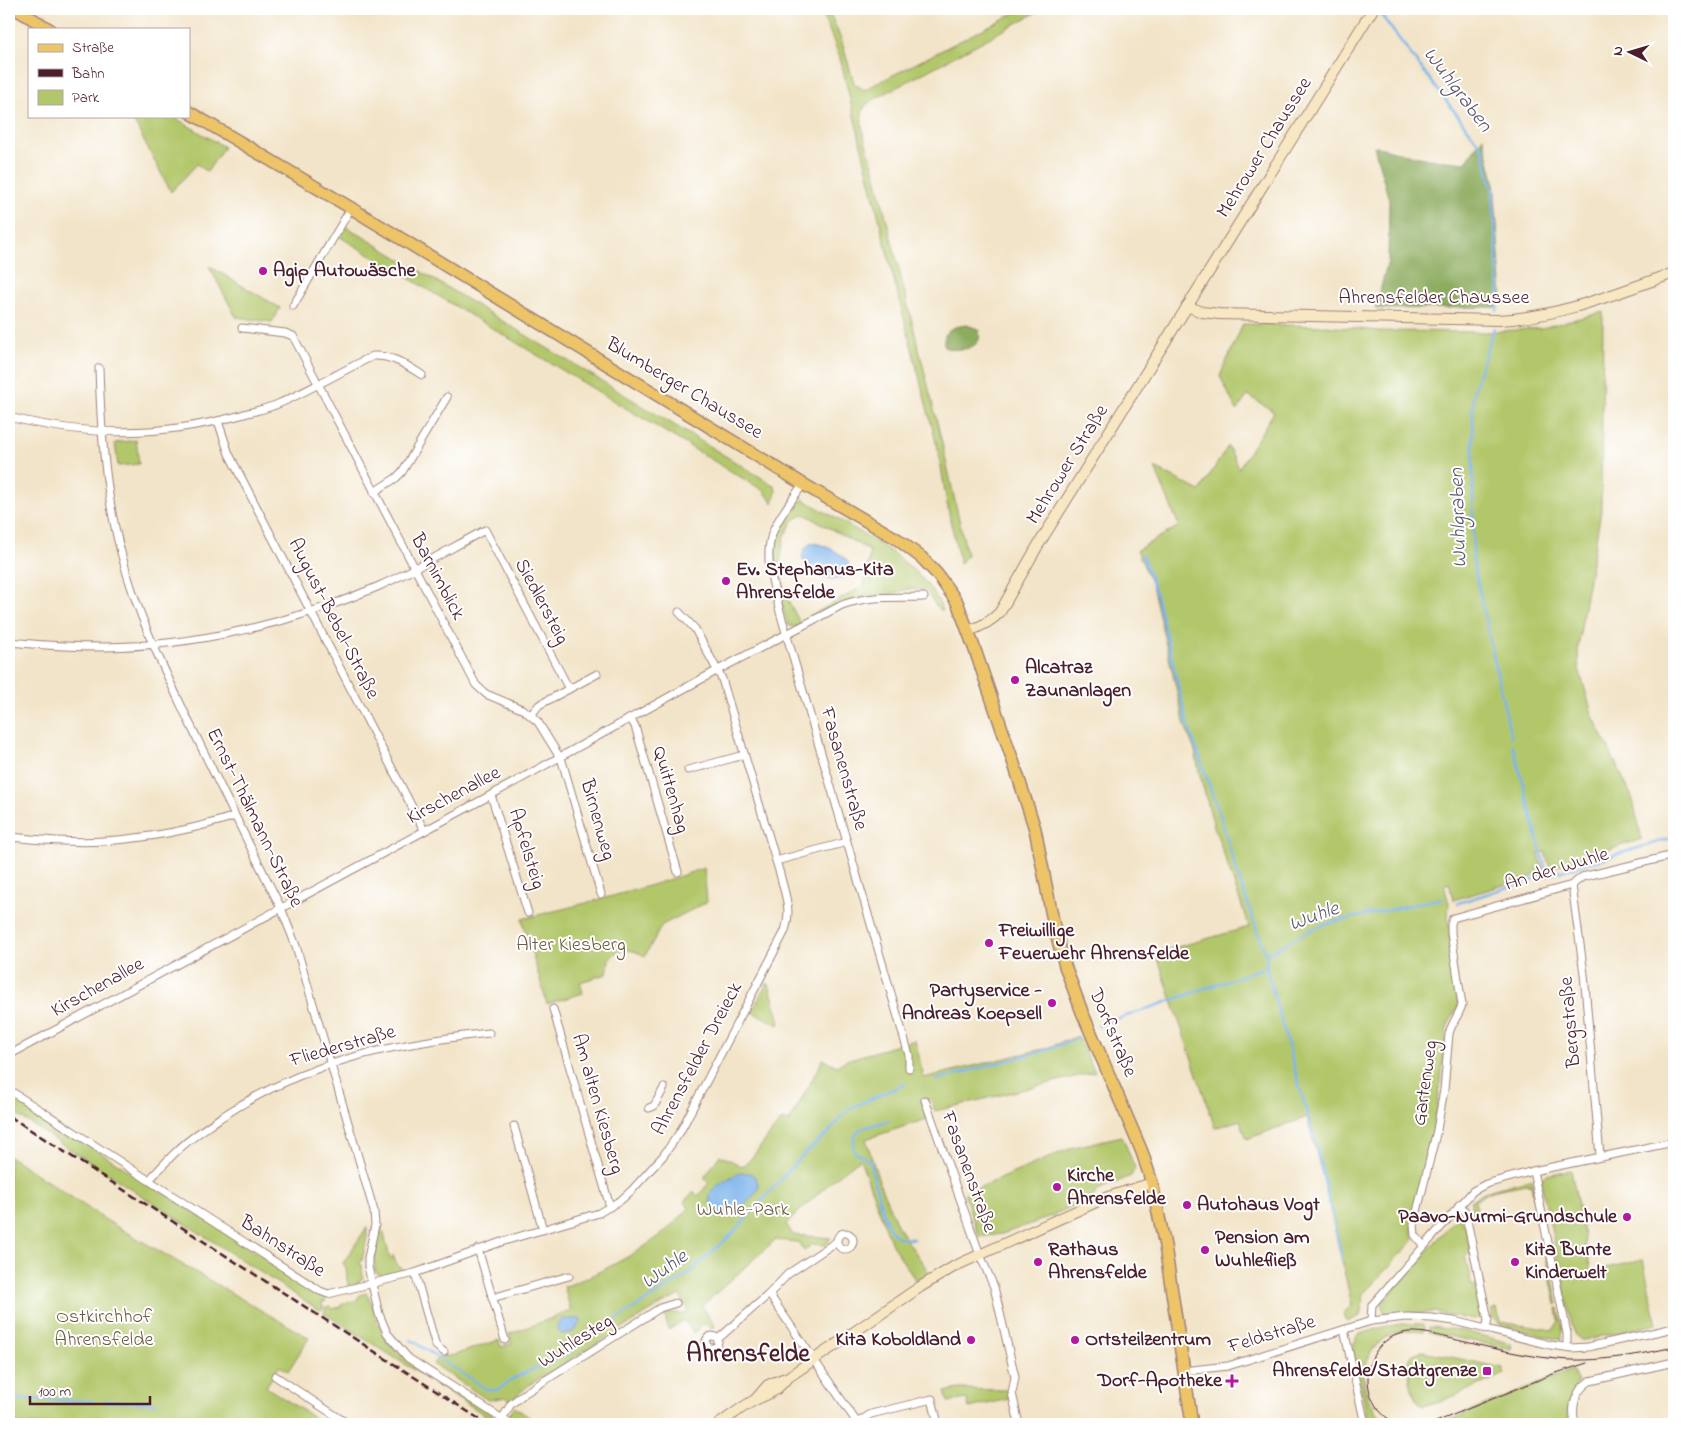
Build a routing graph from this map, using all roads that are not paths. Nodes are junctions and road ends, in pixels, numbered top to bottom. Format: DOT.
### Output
graph roads {
  1 [pos="16,9"];
  2 [pos="1373,9"];
  3 [pos="47,28"];
  4 [pos="190,113"];
  5 [pos="351,208"];
  6 [pos="1674,273"];
  7 [pos="293,306"];
  8 [pos="1187,306"];
  9 [pos="242,328"];
  10 [pos="99,368"];
  11 [pos="422,375"];
  12 [pos="317,383"];
  13 [pos="447,397"];
  14 [pos="9,417"];
  15 [pos="218,421"];
  16 [pos="102,432"];
  17 [pos="803,484"];
  18 [pos="374,492"];
  19 [pos="414,568"];
  20 [pos="924,598"];
  21 [pos="310,611"];
  22 [pos="678,612"];
  23 [pos="968,631"];
  24 [pos="787,635"];
  25 [pos="9,642"];
  26 [pos="153,644"];
  27 [pos="718,670"];
  28 [pos="597,674"];
  29 [pos="569,689"];
  30 [pos="531,715"];
  31 [pos="630,718"];
  32 [pos="744,755"];
  33 [pos="559,756"];
  34 [pos="688,770"];
  35 [pos="491,795"];
  36 [pos="235,816"];
  37 [pos="424,830"];
  38 [pos="9,838"];
  39 [pos="847,842"];
  40 [pos="1674,855"];
  41 [pos="776,861"];
  42 [pos="678,872"];
  43 [pos="1572,885"];
  44 [pos="601,894"];
  45 [pos="280,908"];
  46 [pos="528,913"];
  47 [pos="1452,922"];
  48 [pos="553,1009"];
  49 [pos="489,1033"];
  50 [pos="9,1055"];
  51 [pos="331,1063"];
  52 [pos="909,1068"];
  53 [pos="664,1088"];
  54 [pos="9,1090"];
  55 [pos="925,1100"];
  56 [pos="649,1108"];
  57 [pos="514,1126"];
  58 [pos="1674,1142"];
  59 [pos="1600,1156"];
  60 [pos="1533,1171"];
  61 [pos="149,1180"];
  62 [pos="1152,1183"];
  63 [pos="1459,1205"];
  64 [pos="610,1207"];
  65 [pos="543,1230"];
  66 [pos="836,1242"];
  67 [pos="1423,1245"];
  68 [pos="478,1249"];
  69 [pos="980,1255"];
  70 [pos="415,1273"];
  71 [pos="569,1276"];
  72 [pos="372,1284"];
  73 [pos="769,1294"];
  74 [pos="492,1298"];
  75 [pos="676,1303"];
  76 [pos="1371,1321"];
  77 [pos="1674,1328"];
  78 [pos="1486,1329"];
  79 [pos="1343,1331"];
  80 [pos="718,1339"];
  81 [pos="505,1340"];
  82 [pos="1566,1347"];
  83 [pos="444,1352"];
  84 [pos="815,1359"];
  85 [pos="1674,1362"];
  86 [pos="1183,1371"];
  87 [pos="275,1376"];
  88 [pos="502,1419"];
  89 [pos="348,1424"];
  90 [pos="510,1424"];
  91 [pos="719,1424"];
  92 [pos="856,1424"];
  93 [pos="938,1424"];
  94 [pos="1019,1424"];
  95 [pos="1192,1424"];
  96 [pos="1364,1424"];
  97 [pos="1575,1424"];
  1 -- 3 [label="main road"];
  2 -- 8 [label="main road, Mehrower Chaussee"];
  4 -- 5 [label="main road, Blumberger Chaussee"];
  5 -- 7 [label="street"];
  5 -- 17 [label="main road, Blumberger Chaussee"];
  6 -- 8 [label="main road, Ahrensfelder Chaussee"];
  8 -- 23 [label="main road, Mehrower Straße"];
  9 -- 12 [label="street, Barnimblick"];
  10 -- 16 [label="street, Ernst-Thälmann-Straße"];
  11 -- 12 [label="street"];
  12 -- 15 [label="street"];
  12 -- 18 [label="street, Barnimblick"];
  13 -- 18 [label="street"];
  14 -- 16 [label="street"];
  15 -- 16 [label="street"];
  15 -- 21 [label="street, August-Bebel-Straße"];
  16 -- 26 [label="street, Ernst-Thälmann-Straße"];
  17 -- 23 [label="main road, Blumberger Chaussee"];
  17 -- 24 [label="street, Fasanenstraße"];
  18 -- 19 [label="street, Barnimblick"];
  19 -- 21 [label="street"];
  19 -- 29 [label="street, Siedlersteig"];
  19 -- 30 [label="street, Barnimblick"];
  20 -- 24 [label="street, Kirschenallee"];
  21 -- 26 [label="street"];
  21 -- 37 [label="street, August-Bebel-Straße"];
  22 -- 27 [label="street, Ahrensfelder Dreieck"];
  23 -- 62 [label="main road, Dorfstraße"];
  24 -- 27 [label="street, Kirschenallee"];
  24 -- 39 [label="street, Fasanenstraße"];
  25 -- 26 [label="street"];
  26 -- 36 [label="street, Ernst-Thälmann-Straße"];
  27 -- 31 [label="street, Kirschenallee"];
  27 -- 32 [label="street, Ahrensfelder Dreieck"];
  28 -- 29 [label="street"];
  29 -- 30 [label="street"];
  30 -- 33 [label="street, Barnimblick"];
  31 -- 33 [label="street, Kirschenallee"];
  31 -- 42 [label="street, Quittenhag"];
  32 -- 34 [label="street"];
  32 -- 41 [label="street, Ahrensfelder Dreieck"];
  33 -- 35 [label="street, Kirschenallee"];
  33 -- 44 [label="street, Birnenweg"];
  35 -- 37 [label="street, Kirschenallee"];
  35 -- 46 [label="street, Apfelsteig"];
  36 -- 38 [label="street"];
  36 -- 45 [label="street, Ernst-Thälmann-Straße"];
  37 -- 45 [label="street, Kirschenallee"];
  39 -- 41 [label="street"];
  39 -- 52 [label="street, Fasanenstraße"];
  40 -- 43 [label="street, An der Wuhle"];
  41 -- 64 [label="street, Ahrensfelder Dreieck"];
  43 -- 47 [label="street, An der Wuhle"];
  43 -- 59 [label="street, Bergstraße"];
  45 -- 50 [label="street, Kirschenallee"];
  45 -- 51 [label="street, Ernst-Thälmann-Straße"];
  47 -- 67 [label="street, Gartenweg"];
  48 -- 64 [label="street, Am alten Kiesberg"];
  49 -- 51 [label="street, Fliederstraße"];
  51 -- 61 [label="street, Fliederstraße"];
  51 -- 72 [label="street, Ernst-Thälmann-Straße"];
  53 -- 56 [label="street"];
  54 -- 61 [label="street, Bahnstraße"];
  55 -- 69 [label="street, Fasanenstraße"];
  57 -- 65 [label="street"];
  58 -- 59 [label="street"];
  59 -- 60 [label="street"];
  60 -- 63 [label="street"];
  60 -- 82 [label="street"];
  61 -- 72 [label="street, Bahnstraße"];
  62 -- 69 [label="main road"];
  62 -- 86 [label="main road, Dorfstraße"];
  63 -- 67 [label="street"];
  63 -- 78 [label="street"];
  64 -- 65 [label="street, Ahrensfelder Dreieck"];
  65 -- 68 [label="street, Ahrensfelder Dreieck"];
  66 -- 73 [label="street"];
  67 -- 76 [label="street"];
  68 -- 70 [label="street, Ahrensfelder Dreieck"];
  68 -- 74 [label="street"];
  69 -- 84 [label="main road"];
  69 -- 94 [label="street, Fasanenstraße"];
  70 -- 72 [label="street, Ahrensfelder Dreieck"];
  70 -- 83 [label="street"];
  71 -- 74 [label="street"];
  72 -- 88 [label="street"];
  73 -- 80 [label="street"];
  73 -- 84 [label="street"];
  74 -- 81 [label="street"];
  75 -- 88 [label="street, Wuhlesteg"];
  76 -- 78 [label="street, Feldstraße"];
  76 -- 79 [label="street, Feldstraße"];
  77 -- 82 [label="street, Feldstraße"];
  78 -- 82 [label="street, Feldstraße"];
  79 -- 86 [label="street, Feldstraße"];
  79 -- 96 [label="street"];
  84 -- 91 [label="main road"];
  84 -- 92 [label="street"];
  85 -- 97 [label="street"];
  86 -- 95 [label="main road, Dorfstraße"];
  87 -- 89 [label="street"];
  88 -- 90 [label="street"];
  92 -- 93 [label="street"];
}
